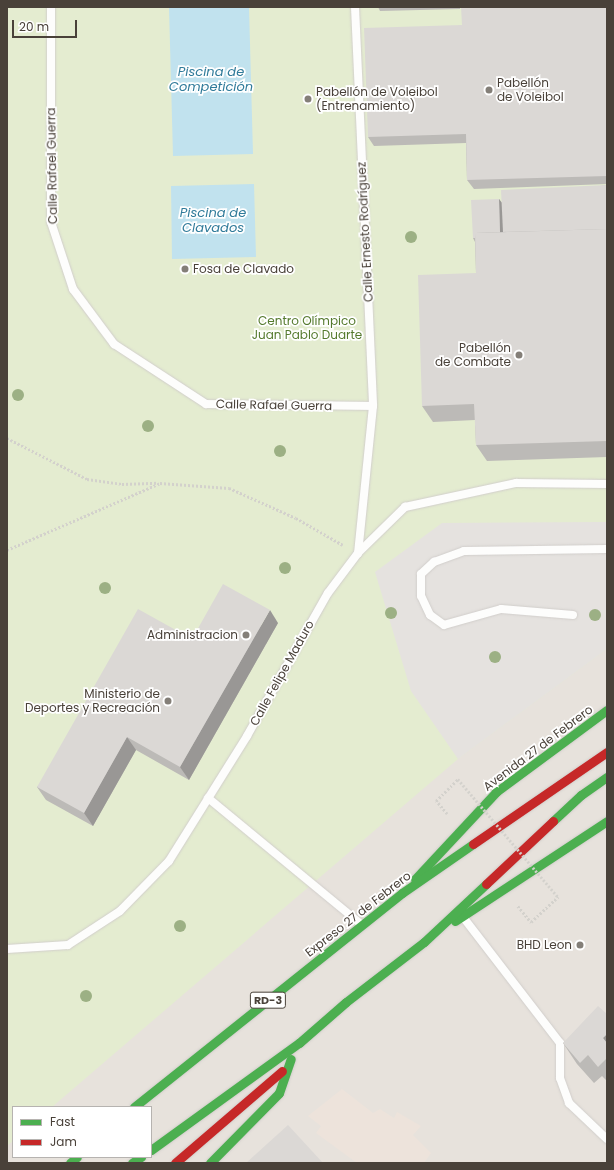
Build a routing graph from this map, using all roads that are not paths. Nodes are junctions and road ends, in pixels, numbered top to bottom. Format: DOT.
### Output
graph roads {
  1 [pos="51,7"];
  2 [pos="355,7"];
  3 [pos="373,406"];
  4 [pos="607,484"];
  5 [pos="607,549"];
  6 [pos="358,553"];
  7 [pos="573,614"];
  8 [pos="607,710"];
  9 [pos="607,752"];
  10 [pos="607,777"];
  11 [pos="208,798"];
  12 [pos="607,821"];
  13 [pos="402,893"];
  14 [pos="462,916"];
  15 [pos="363,925"];
  16 [pos="424,942"];
  17 [pos="7,949"];
  18 [pos="299,1043"];
  19 [pos="286,1068"];
  20 [pos="135,1106"];
  21 [pos="607,1139"];
  22 [pos="152,1149"];
  23 [pos="175,1163"];
  24 [pos="210,1163"];
  1 -- 3 [label="lane, Calle Rafael Guerra"];
  2 -- 3 [label="lane, Calle Ernesto Rodríguez"];
  3 -- 6 [label="lane, Calle Ernesto Rodríguez"];
  4 -- 6 [label="lane, Calle Felipe Maduro"];
  5 -- 7 [label="lane"];
  6 -- 11 [label="lane, Calle Felipe Maduro"];
  8 -- 13 [label="main road, Avenida 27 de Febrero / RD-3"];
  9 -- 13 [label="main road, Expreso 27 de Febrero / RD-3"];
  10 -- 16 [label="main road"];
  11 -- 15 [label="lane"];
  11 -- 17 [label="lane, Calle Felipe Maduro"];
  12 -- 14 [label="main road"];
  13 -- 15 [label="main road, Expreso 27 de Febrero / RD-3"];
  14 -- 16 [label="main road"];
  14 -- 21 [label="lane"];
  15 -- 20 [label="main road, Expreso 27 de Febrero / RD-3"];
  16 -- 18 [label="main road"];
  18 -- 19 [label="main road"];
  18 -- 22 [label="main road"];
  19 -- 23 [label="main road"];
  19 -- 24 [label="main road"];
}
